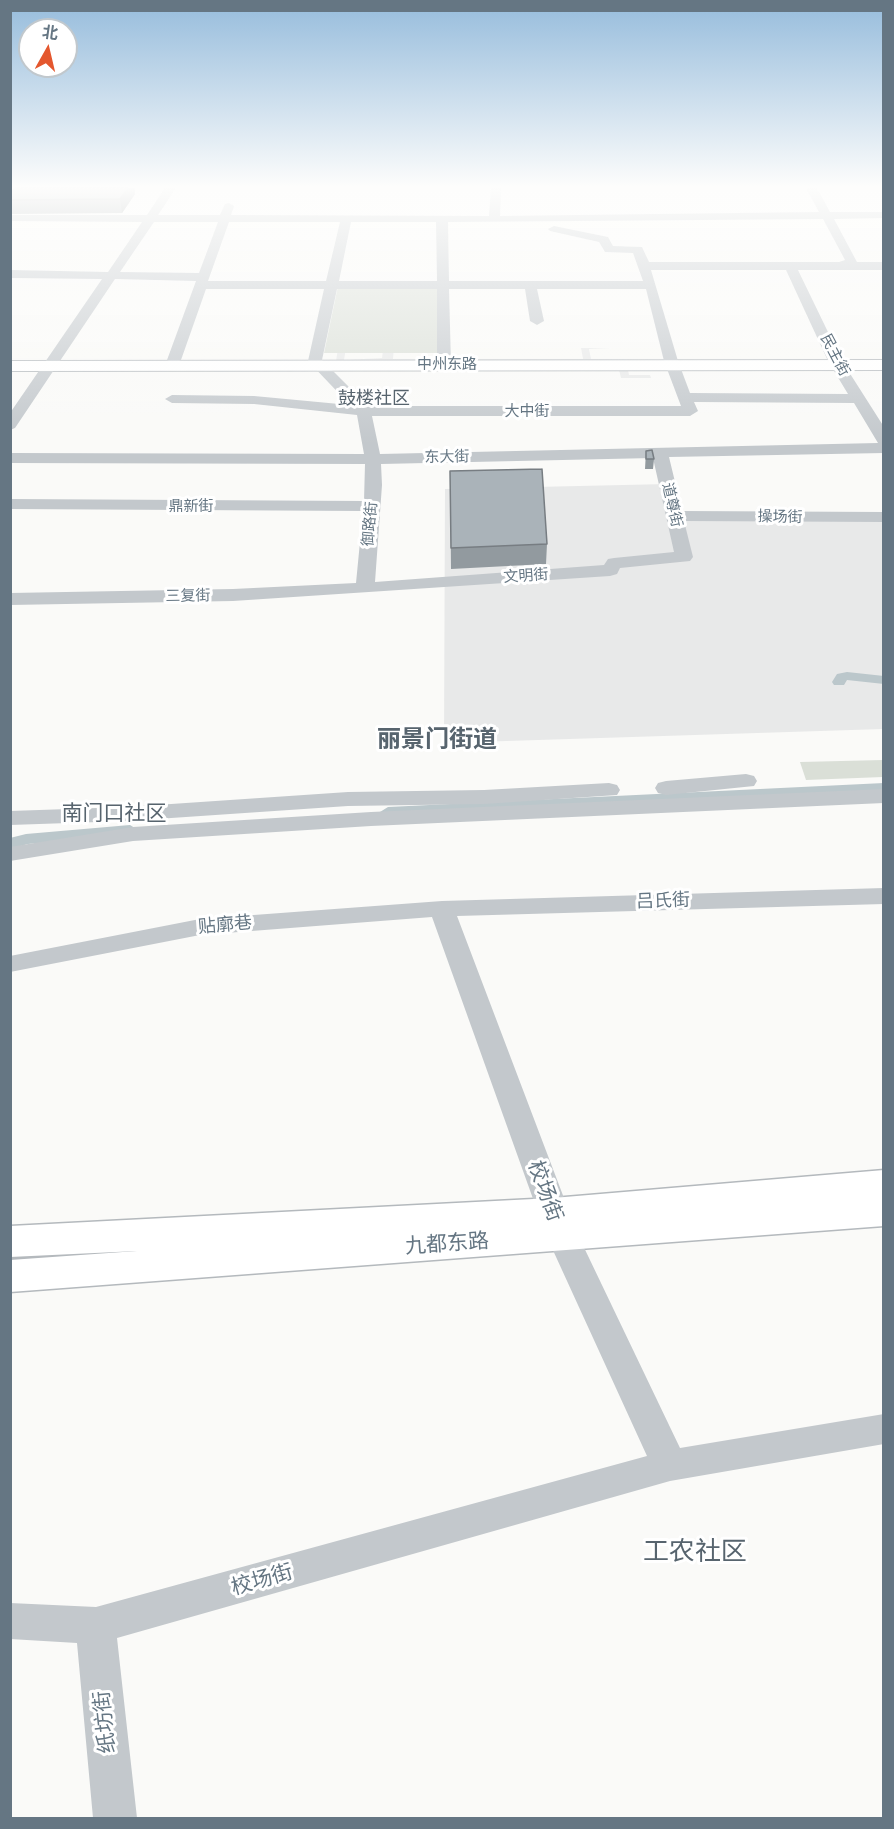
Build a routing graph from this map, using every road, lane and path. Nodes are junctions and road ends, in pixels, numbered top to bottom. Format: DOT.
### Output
graph roads {
  1 [pos="205,273"];
  2 [pos="333,273"];
  3 [pos="443,273"];
  4 [pos="647,273"];
  5 [pos="794,273"];
  6 [pos="10,274"];
  7 [pos="112,275"];
  8 [pos="203,281"];
  9 [pos="530,284"];
  10 [pos="330,285"];
  11 [pos="443,285"];
  12 [pos="651,285"];
  13 [pos="537,321"];
  14 [pos="174,360"];
  15 [pos="316,362"];
  16 [pos="444,362"];
  17 [pos="54,363"];
  18 [pos="672,363"];
  19 [pos="837,363"];
  20 [pos="884,363"];
  21 [pos="10,364"];
  22 [pos="172,399"];
  23 [pos="860,399"];
  24 [pos="687,404"];
  25 [pos="369,411"];
  26 [pos="10,425"];
  27 [pos="884,440"];
  28 [pos="884,448"];
  29 [pos="660,453"];
  30 [pos="10,458"];
  31 [pos="373,459"];
  32 [pos="10,504"];
  33 [pos="372,507"];
  34 [pos="676,516"];
  35 [pos="884,517"];
  36 [pos="684,557"];
  37 [pos="365,588"];
  38 [pos="10,599"];
  39 [pos="746,781"];
  40 [pos="884,796"];
  41 [pos="10,818"];
  42 [pos="10,854"];
  43 [pos="884,896"];
  44 [pos="442,909"];
  45 [pos="10,964"];
  46 [pos="884,1184"];
  47 [pos="884,1211"];
  48 [pos="558,1224"];
  49 [pos="10,1242"];
  50 [pos="10,1276"];
  51 [pos="884,1429"];
  52 [pos="670,1465"];
  53 [pos="10,1621"];
  54 [pos="96,1626"];
  55 [pos="115,1818"];
  1 -- 8 [label="street"];
  2 -- 10 [label="street"];
  3 -- 11 [label="street"];
  4 -- 12 [label="street"];
  5 -- 19 [label="street, 民主街"];
  6 -- 7 [label="street"];
  7 -- 8 [label="street"];
  7 -- 17 [label="street"];
  8 -- 10 [label="street"];
  8 -- 14 [label="street"];
  9 -- 11 [label="street"];
  9 -- 12 [label="street"];
  9 -- 13 [label="street"];
  10 -- 11 [label="street"];
  10 -- 15 [label="street"];
  11 -- 16 [label="street"];
  12 -- 18 [label="street"];
  14 -- 15 [label="main road, 中州东路"];
  14 -- 17 [label="main road, 中州东路"];
  15 -- 16 [label="main road, 中州东路"];
  15 -- 17 [label="main road, 中州东路"];
  15 -- 25 [label="street"];
  16 -- 18 [label="main road, 中州东路"];
  17 -- 21 [label="main road, 中州东路"];
  17 -- 26 [label="street"];
  18 -- 19 [label="main road, 中州东路"];
  18 -- 24 [label="street"];
  19 -- 20 [label="main road, 中州东路"];
  19 -- 23 [label="street, 民主街"];
  22 -- 25 [label="street, 大中街"];
  23 -- 24 [label="street, 大中街"];
  23 -- 27 [label="street, 民主街"];
  24 -- 25 [label="street, 大中街"];
  25 -- 31 [label="street, 御路街"];
  28 -- 29 [label="street, 东大街"];
  29 -- 31 [label="street, 东大街"];
  29 -- 34 [label="street, 道尊街"];
  30 -- 31 [label="street, 东大街"];
  31 -- 33 [label="street, 御路街"];
  32 -- 33 [label="street, 鼎新街"];
  33 -- 37 [label="street, 御路街"];
  34 -- 35 [label="street, 操场街"];
  34 -- 36 [label="street, 道尊街"];
  36 -- 37 [label="street, 文明街"];
  37 -- 38 [label="street, 三复街"];
  39 -- 41 [label="street"];
  40 -- 42 [label="street"];
  43 -- 44 [label="street, 吕氏街"];
  44 -- 45 [label="street, 贴廓巷"];
  44 -- 48 [label="street, 校场街"];
  46 -- 48 [label="highway, 九都东路"];
  47 -- 48 [label="highway, 九都东路"];
  48 -- 49 [label="highway, 九都东路"];
  48 -- 50 [label="highway, 九都东路"];
  48 -- 52 [label="street, 校场街"];
  51 -- 52 [label="street, 校场街"];
  52 -- 54 [label="street, 校场街"];
  53 -- 54 [label="street, 校场街"];
  54 -- 55 [label="street, 纸坊街"];
}
